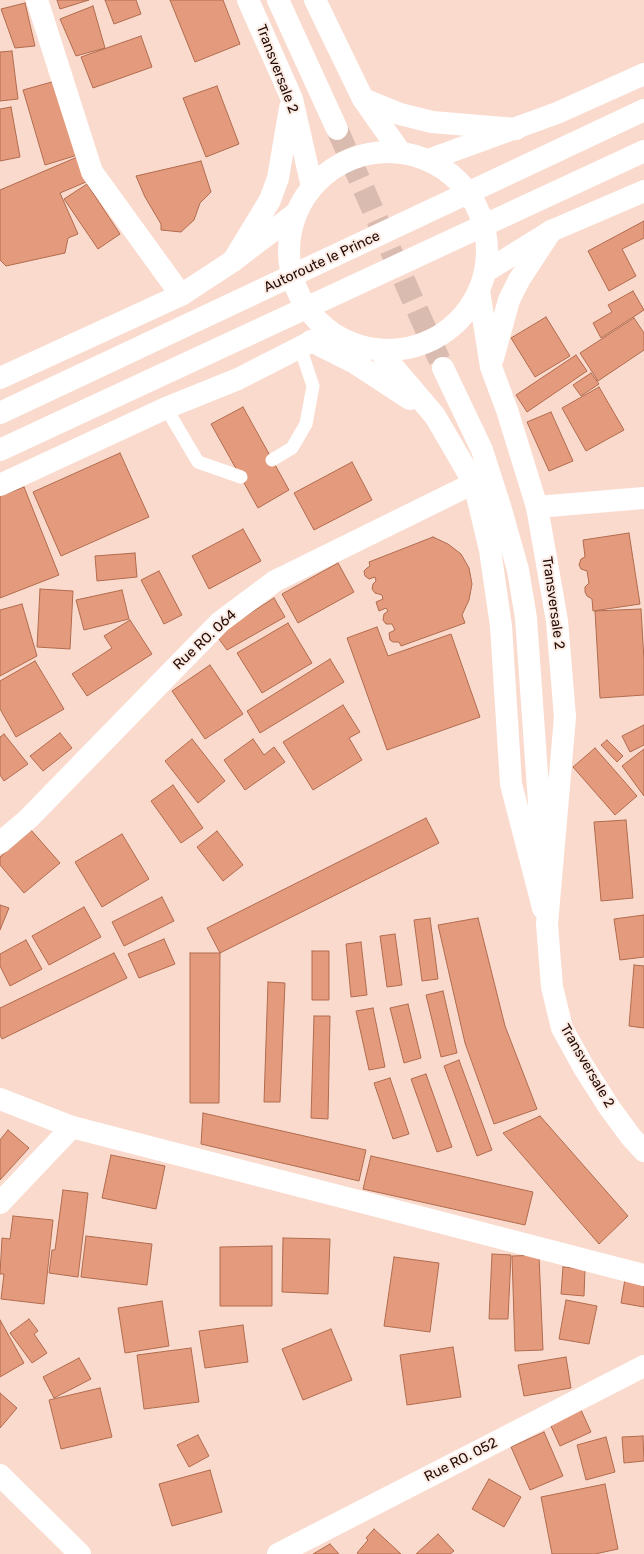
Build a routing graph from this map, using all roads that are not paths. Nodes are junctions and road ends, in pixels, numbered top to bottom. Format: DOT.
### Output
graph roads {
  1 [pos="38,0"];
  2 [pos="248,0"];
  3 [pos="278,0"];
  4 [pos="315,0"];
  5 [pos="644,74"];
  6 [pos="292,99"];
  7 [pos="363,99"];
  8 [pos="643,111"];
  9 [pos="337,129"];
  10 [pos="516,129"];
  11 [pos="644,151"];
  12 [pos="401,153"];
  13 [pos="428,160"];
  14 [pos="312,187"];
  15 [pos="644,191"];
  16 [pos="296,213"];
  17 [pos="551,231"];
  18 [pos="234,261"];
  19 [pos="482,281"];
  20 [pos="181,295"];
  21 [pos="330,332"];
  22 [pos="306,344"];
  23 [pos="378,350"];
  24 [pos="491,367"];
  25 [pos="443,368"];
  26 [pos="0,378"];
  27 [pos="166,408"];
  28 [pos="0,414"];
  29 [pos="435,416"];
  30 [pos="0,450"];
  31 [pos="272,460"];
  32 [pos="241,477"];
  33 [pos="474,483"];
  34 [pos="0,485"];
  35 [pos="644,498"];
  36 [pos="537,507"];
  37 [pos="0,844"];
  38 [pos="547,924"];
  39 [pos="0,1099"];
  40 [pos="72,1127"];
  41 [pos="644,1151"];
  42 [pos="0,1203"];
  43 [pos="644,1276"];
  44 [pos="644,1366"];
  45 [pos="0,1476"];
  46 [pos="80,1554"];
  47 [pos="278,1554"];
  1 -- 20 [label="main road"];
  2 -- 6 [label="main road, Transversale 2"];
  3 -- 9 [label="main road"];
  4 -- 7 [label="main road"];
  5 -- 10 [label="main road"];
  6 -- 14 [label="main road, Transversale 2"];
  6 -- 18 [label="main road"];
  7 -- 10 [label="main road"];
  7 -- 12 [label="main road"];
  8 -- 28 [label="main road, Autoroute le Prince"];
  10 -- 13 [label="main road"];
  11 -- 30 [label="main road"];
  12 -- 13 [label="main road"];
  12 -- 14 [label="main road"];
  13 -- 19 [label="main road, Transversale 2"];
  14 -- 16 [label="main road"];
  15 -- 17 [label="main road"];
  16 -- 18 [label="main road"];
  16 -- 21 [label="main road"];
  17 -- 19 [label="main road"];
  17 -- 24 [label="main road"];
  18 -- 20 [label="main road"];
  19 -- 23 [label="main road"];
  19 -- 24 [label="main road, Transversale 2"];
  20 -- 26 [label="main road"];
  21 -- 22 [label="main road"];
  21 -- 23 [label="main road"];
  22 -- 27 [label="main road"];
  22 -- 29 [label="main road"];
  22 -- 31 [label="lane"];
  23 -- 29 [label="main road, Transversale 2"];
  24 -- 36 [label="main road, Transversale 2"];
  25 -- 38 [label="main road"];
  27 -- 32 [label="lane"];
  27 -- 34 [label="main road"];
  29 -- 33 [label="main road, Transversale 2"];
  33 -- 37 [label="main road, Rue RO. 064"];
  33 -- 38 [label="main road, Transversale 2"];
  35 -- 36 [label="main road"];
  36 -- 38 [label="main road, Transversale 2"];
  38 -- 41 [label="main road, Transversale 2"];
  39 -- 40 [label="main road"];
  40 -- 42 [label="main road"];
  40 -- 43 [label="main road"];
  44 -- 47 [label="main road, Rue RO. 052"];
  45 -- 46 [label="main road"];
}
